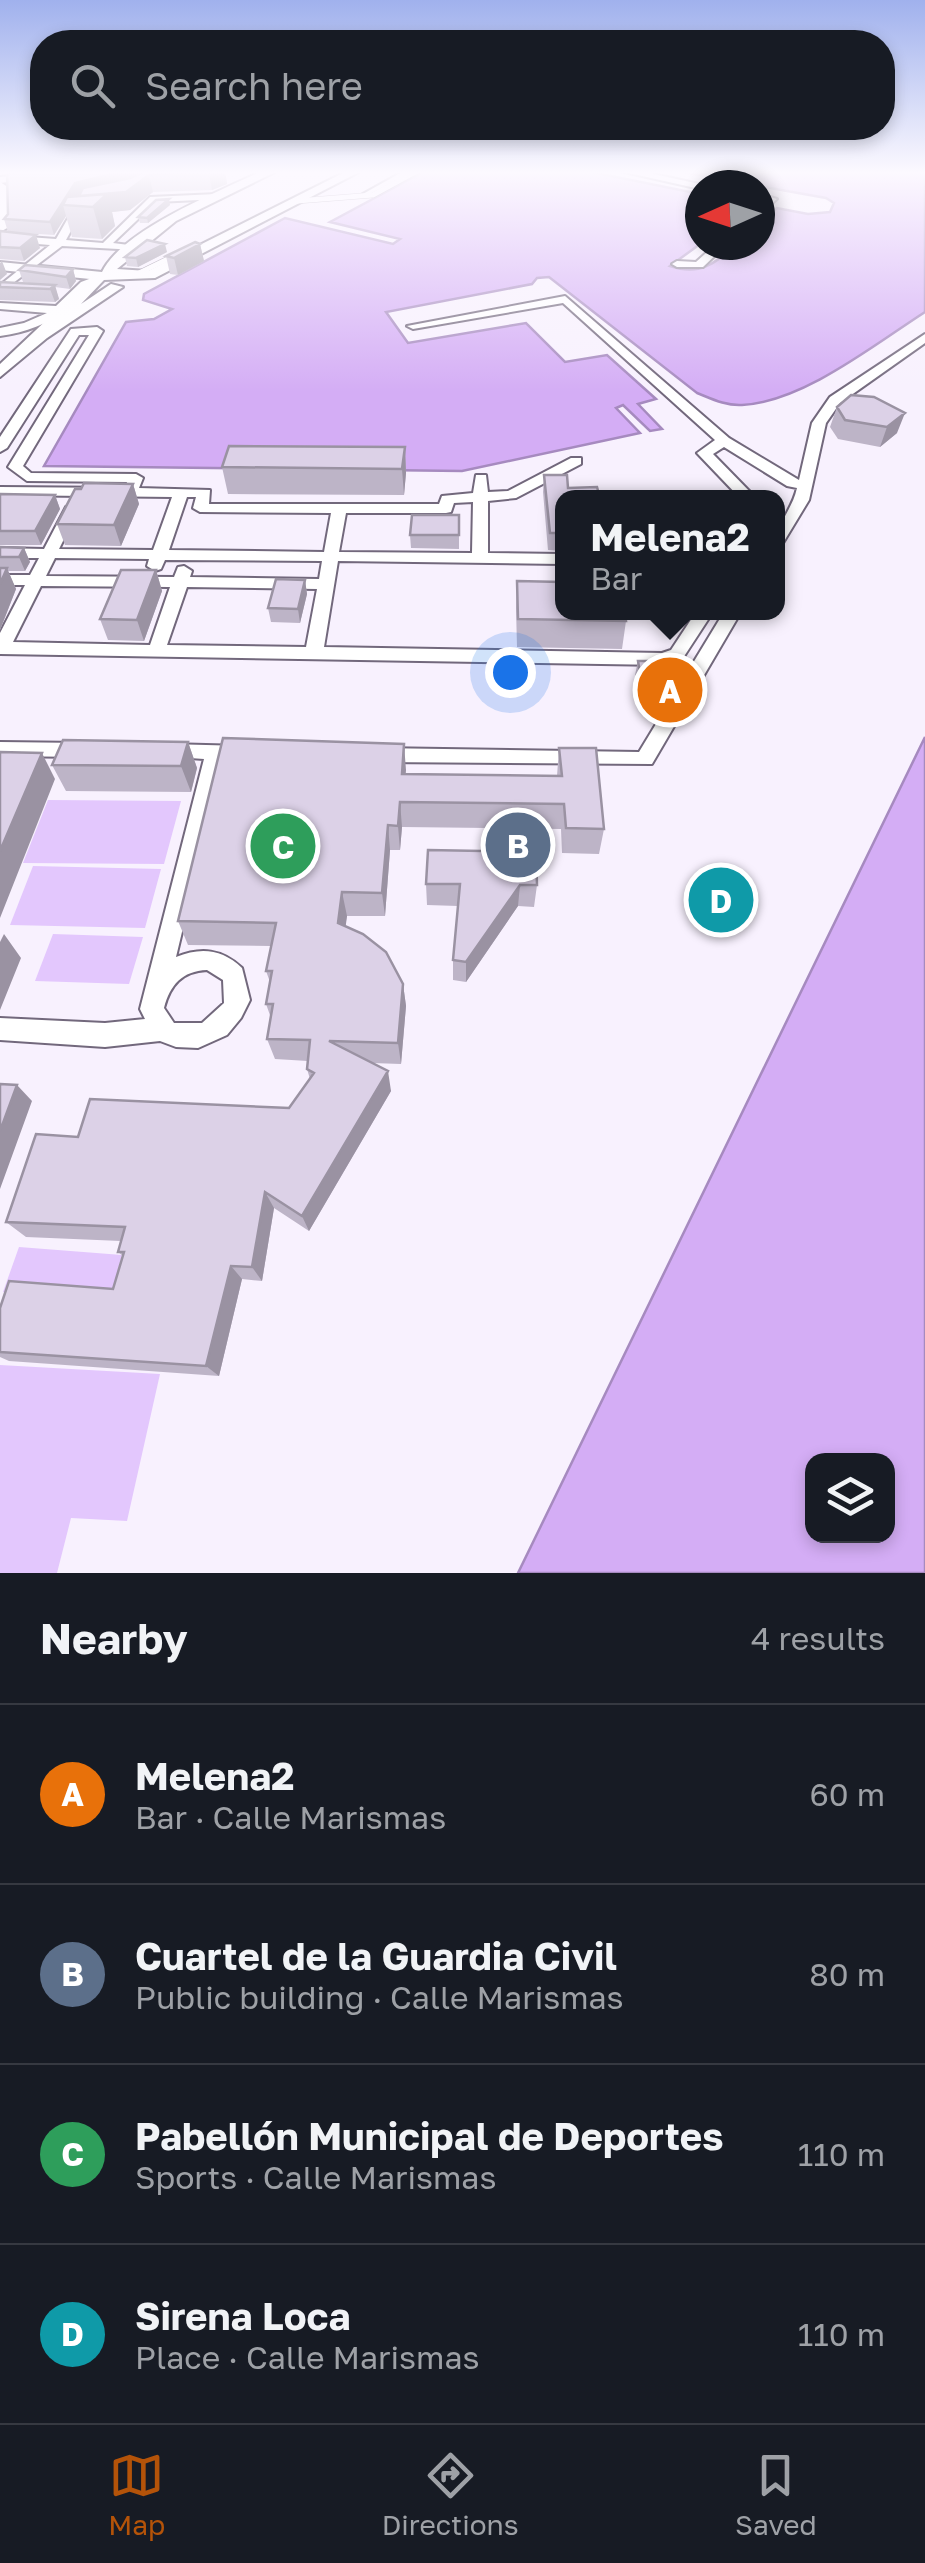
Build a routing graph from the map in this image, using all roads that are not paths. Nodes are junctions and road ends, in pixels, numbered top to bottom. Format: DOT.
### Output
graph roads {
  1 [pos="57,244"];
  2 [pos="97,244"];
  3 [pos="137,244"];
  4 [pos="210,244"];
  5 [pos="106,245"];
  6 [pos="132,248"];
  7 [pos="705,260"];
  8 [pos="677,264"];
  9 [pos="0,266"];
  10 [pos="28,268"];
  11 [pos="103,280"];
  12 [pos="2,288"];
  13 [pos="20,288"];
  14 [pos="0,306"];
  15 [pos="60,310"];
  16 [pos="412,326"];
  17 [pos="0,332"];
  18 [pos="21,332"];
  19 [pos="42,335"];
  20 [pos="925,338"];
  21 [pos="0,347"];
  22 [pos="0,372"];
  23 [pos="724,441"];
  24 [pos="0,448"];
  25 [pos="576,461"];
  26 [pos="481,478"];
  27 [pos="805,485"];
  28 [pos="741,490"];
  29 [pos="0,492"];
  30 [pos="80,492"];
  31 [pos="130,492"];
  32 [pos="182,493"];
  33 [pos="481,500"];
  34 [pos="339,509"];
  35 [pos="785,528"];
  36 [pos="0,553"];
  37 [pos="49,554"];
  38 [pos="159,555"];
  39 [pos="189,555"];
  40 [pos="330,557"];
  41 [pos="480,558"];
  42 [pos="555,559"];
  43 [pos="0,580"];
  44 [pos="35,581"];
  45 [pos="149,582"];
  46 [pos="180,582"];
  47 [pos="326,584"];
  48 [pos="700,620"];
  49 [pos="729,620"];
  50 [pos="1,648"];
  51 [pos="157,650"];
  52 [pos="314,653"];
  53 [pos="0,749"];
  54 [pos="97,750"];
  55 [pos="152,751"];
  56 [pos="216,752"];
  57 [pos="273,753"];
  58 [pos="364,754"];
  59 [pos="161,982"];
  60 [pos="0,1029"];
  61 [pos="162,1029"];
  1 -- 10 [label="street"];
  2 -- 5 [label="street"];
  3 -- 6 [label="street"];
  4 -- 11 [label="street"];
  5 -- 6 [label="street"];
  6 -- 11 [label="street"];
  7 -- 8 [label="street"];
  9 -- 10 [label="street"];
  10 -- 11 [label="street"];
  10 -- 12 [label="street"];
  11 -- 15 [label="street"];
  11 -- 19 [label="street"];
  12 -- 13 [label="street"];
  14 -- 15 [label="street"];
  15 -- 18 [label="street"];
  15 -- 19 [label="street"];
  16 -- 23 [label="street"];
  17 -- 18 [label="street"];
  18 -- 19 [label="street"];
  18 -- 21 [label="street"];
  19 -- 22 [label="street"];
  20 -- 27 [label="street"];
  23 -- 27 [label="street"];
  23 -- 28 [label="street"];
  24 -- 31 [label="street"];
  25 -- 33 [label="street"];
  26 -- 33 [label="street"];
  27 -- 35 [label="street"];
  29 -- 30 [label="street"];
  30 -- 31 [label="street"];
  30 -- 37 [label="street"];
  31 -- 32 [label="street"];
  32 -- 34 [label="street"];
  32 -- 38 [label="street"];
  33 -- 34 [label="street"];
  33 -- 41 [label="street"];
  34 -- 40 [label="street"];
  36 -- 37 [label="street"];
  37 -- 38 [label="street"];
  37 -- 44 [label="street"];
  38 -- 39 [label="street"];
  38 -- 45 [label="street"];
  39 -- 40 [label="street"];
  39 -- 46 [label="street"];
  40 -- 41 [label="street"];
  40 -- 47 [label="street"];
  41 -- 42 [label="street"];
  43 -- 44 [label="street"];
  44 -- 45 [label="street"];
  44 -- 50 [label="street"];
  45 -- 46 [label="street"];
  46 -- 47 [label="street"];
  46 -- 51 [label="street"];
  47 -- 52 [label="street"];
  48 -- 52 [label="street"];
  49 -- 58 [label="street"];
  50 -- 51 [label="street"];
  51 -- 52 [label="street"];
  53 -- 54 [label="street"];
  55 -- 56 [label="street"];
  56 -- 57 [label="street"];
  56 -- 59 [label="street"];
  59 -- 61 [label="street"];
  59 -- 61 [label="street"];
  60 -- 61 [label="street"];
}
